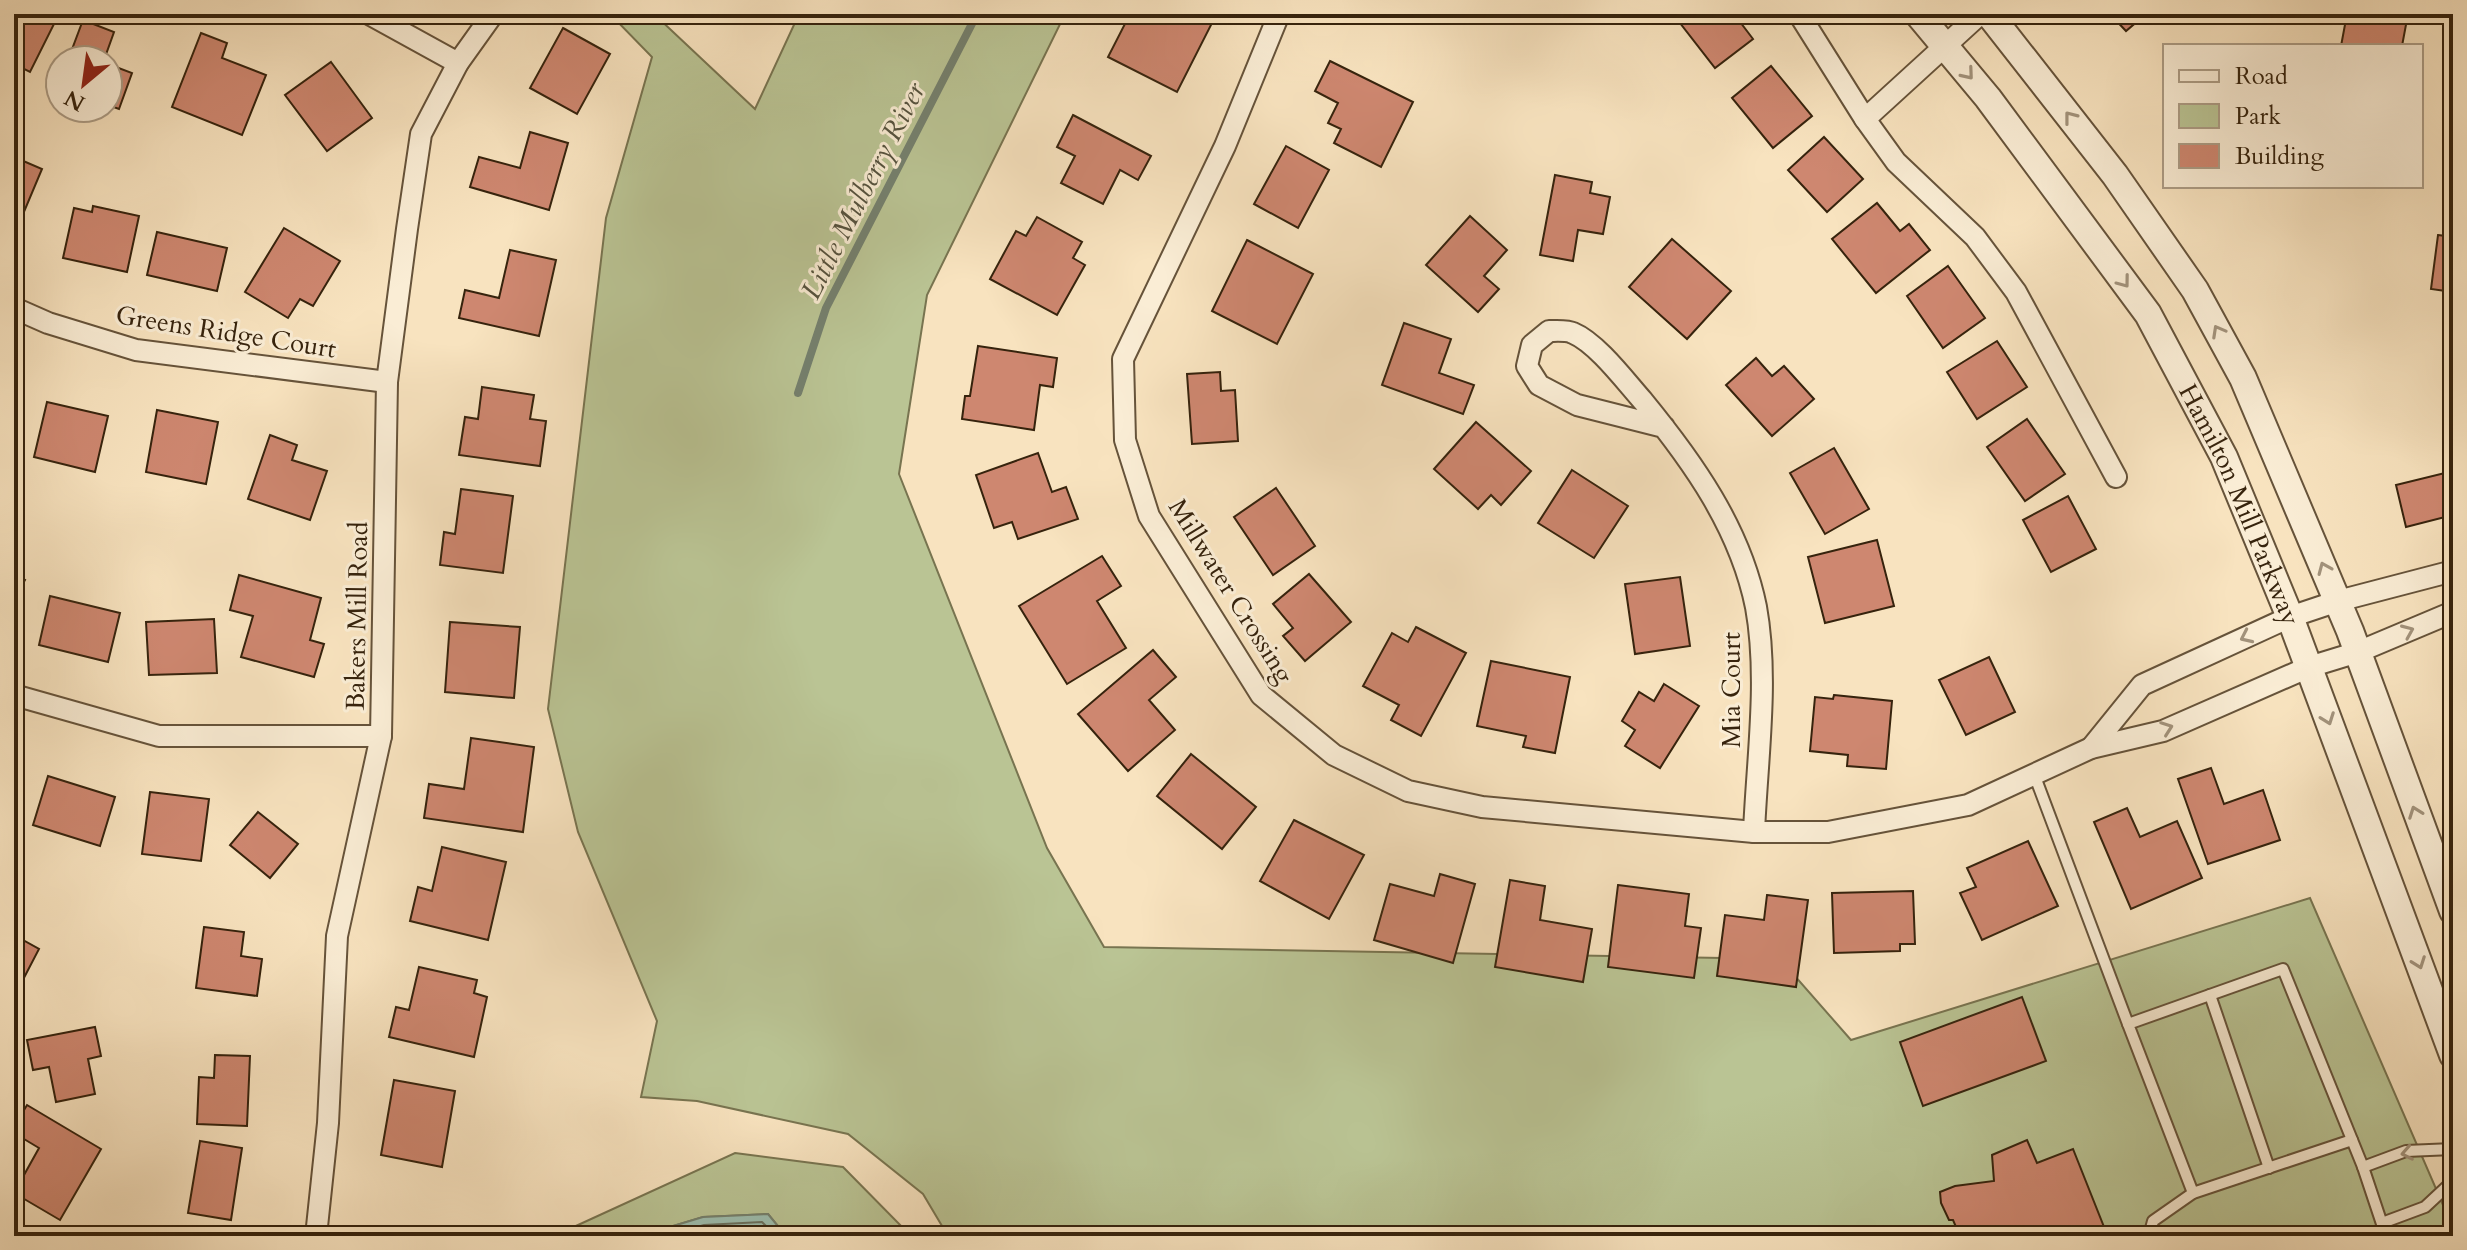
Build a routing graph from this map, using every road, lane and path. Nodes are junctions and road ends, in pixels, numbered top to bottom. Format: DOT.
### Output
graph roads {
  1 [pos="369,14"];
  2 [pos="493,14"];
  3 [pos="1279,14"];
  4 [pos="1799,14"];
  5 [pos="1918,14"];
  6 [pos="1980,14"];
  7 [pos="1989,14"];
  8 [pos="1943,45"];
  9 [pos="458,63"];
  10 [pos="1865,119"];
  11 [pos="14,308"];
  12 [pos="387,382"];
  13 [pos="1664,427"];
  14 [pos="2116,477"];
  15 [pos="2453,571"];
  16 [pos="2338,601"];
  17 [pos="2453,612"];
  18 [pos="2290,617"];
  19 [pos="2358,652"];
  20 [pos="2309,667"];
  21 [pos="14,695"];
  22 [pos="381,736"];
  23 [pos="2091,748"];
  24 [pos="2034,774"];
  25 [pos="1754,832"];
  26 [pos="2453,911"];
  27 [pos="2210,995"];
  28 [pos="2128,1024"];
  29 [pos="2453,1055"];
  30 [pos="2352,1140"];
  31 [pos="2453,1149"];
  32 [pos="2363,1167"];
  33 [pos="2269,1168"];
  34 [pos="2453,1181"];
  35 [pos="2193,1193"];
  36 [pos="2382,1223"];
  37 [pos="316,1236"];
  38 [pos="2149,1236"];
  39 [pos="2386,1236"];
  1 -- 9 [label="street"];
  2 -- 9 [label="street, Bakers Mill Road"];
  3 -- 25 [label="street, Millwater Crossing"];
  4 -- 10 [label="street"];
  5 -- 8 [label="street, Hamilton Mill Parkway"];
  6 -- 8 [label="street"];
  16 -- 7 [label="street, Hamilton Mill Parkway, one-way"];
  8 -- 10 [label="street"];
  8 -- 18 [label="street, Hamilton Mill Parkway, one-way"];
  9 -- 12 [label="street, Bakers Mill Road"];
  10 -- 14 [label="street"];
  11 -- 12 [label="street, Greens Ridge Court"];
  12 -- 22 [label="street, Bakers Mill Road"];
  13 -- 13 [label="street, Mia Court"];
  13 -- 25 [label="street, Mia Court"];
  15 -- 16 [label="street, Millwater Crossing"];
  16 -- 18 [label="street, Millwater Crossing"];
  16 -- 19 [label="street, Hamilton Mill Parkway"];
  19 -- 17 [label="street, Millwater Crossing, one-way"];
  18 -- 20 [label="street, Hamilton Mill Parkway"];
  18 -- 23 [label="street, Millwater Crossing, one-way"];
  19 -- 20 [label="street, Millwater Crossing"];
  26 -- 19 [label="street, Hamilton Mill Parkway, one-way"];
  23 -- 20 [label="street, Millwater Crossing, one-way"];
  20 -- 29 [label="street, Hamilton Mill Parkway, one-way"];
  21 -- 22 [label="street"];
  22 -- 37 [label="street, Bakers Mill Road"];
  23 -- 24 [label="street, Millwater Crossing"];
  24 -- 25 [label="street, Millwater Crossing"];
  24 -- 28 [label="lane"];
  27 -- 28 [label="lane"];
  27 -- 30 [label="lane"];
  27 -- 33 [label="lane"];
  28 -- 35 [label="lane"];
  30 -- 32 [label="lane"];
  30 -- 33 [label="lane"];
  31 -- 32 [label="lane, one-way"];
  32 -- 36 [label="lane"];
  33 -- 35 [label="lane"];
  34 -- 36 [label="lane"];
  35 -- 38 [label="lane"];
  36 -- 39 [label="lane"];
}
